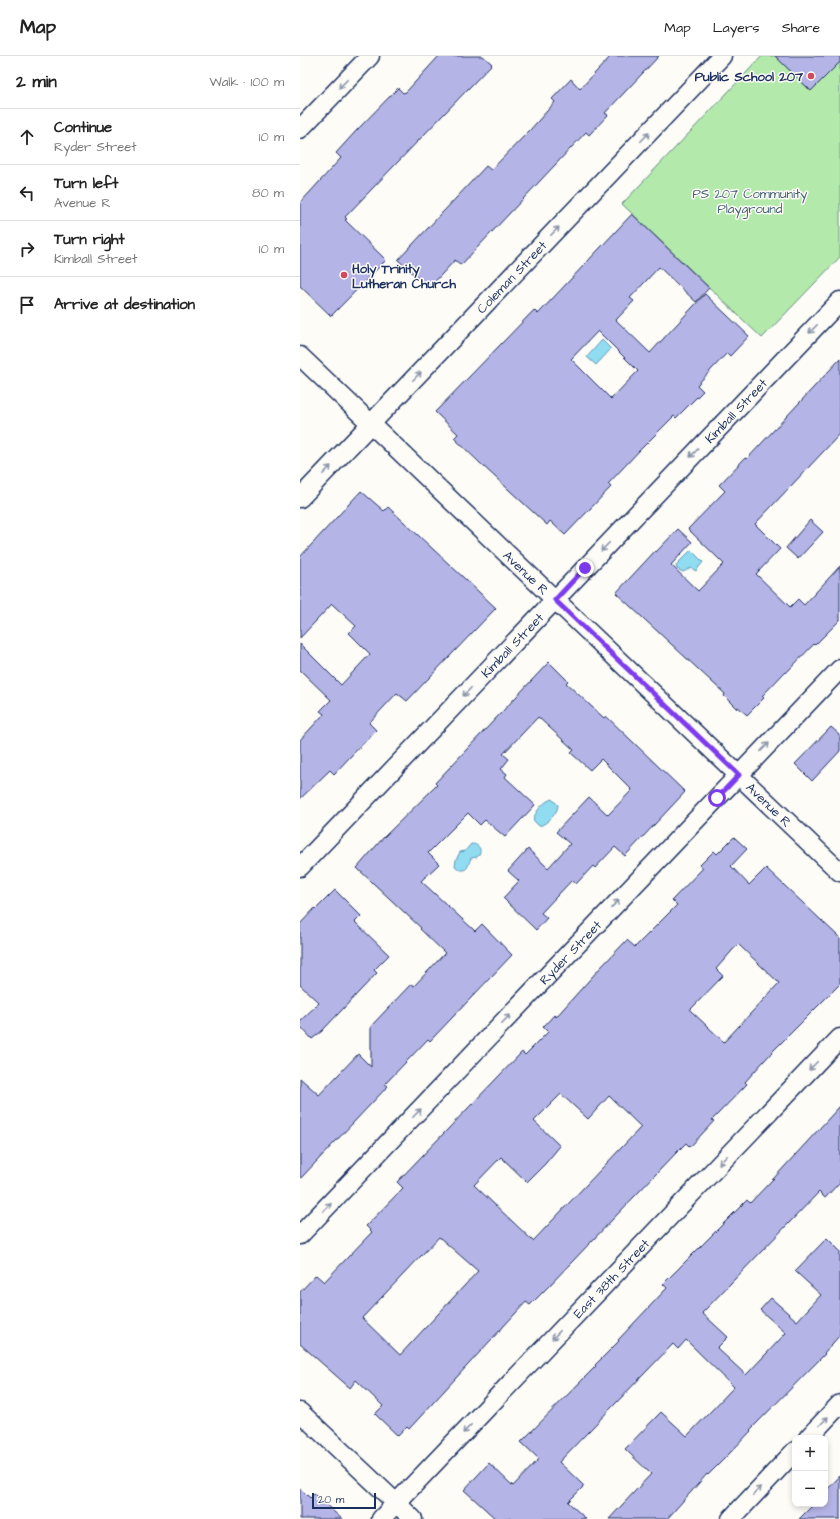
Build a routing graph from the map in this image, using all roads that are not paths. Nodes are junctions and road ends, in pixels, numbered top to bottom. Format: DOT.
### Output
graph roads {
  1 [pos="370,56"];
  2 [pos="722,56"];
  3 [pos="300,130"];
  4 [pos="840,301"];
  5 [pos="300,356"];
  6 [pos="371,424"];
  7 [pos="300,498"];
  8 [pos="555,600"];
  9 [pos="840,669"];
  10 [pos="739,775"];
  11 [pos="300,866"];
  12 [pos="840,872"];
  13 [pos="840,1038"];
  14 [pos="300,1235"];
  15 [pos="840,1404"];
  16 [pos="300,1412"];
  17 [pos="811,1435"];
  18 [pos="792,1454"];
  19 [pos="396,1503"];
  20 [pos="381,1519"];
  21 [pos="413,1519"];
  22 [pos="731,1519"];
  1 -- 3 [label="street, one-way"];
  6 -- 2 [label="street, Coleman Street, one-way"];
  4 -- 8 [label="street, Kimball Street, one-way"];
  5 -- 6 [label="street, Avenue R"];
  7 -- 6 [label="street, Coleman Street, one-way"];
  6 -- 8 [label="street, Avenue R"];
  8 -- 10 [label="street, Avenue R"];
  8 -- 11 [label="street, Kimball Street, one-way"];
  10 -- 9 [label="street, Ryder Street, one-way"];
  10 -- 12 [label="street, Avenue R"];
  14 -- 10 [label="street, Ryder Street, one-way"];
  13 -- 19 [label="street, East 38th Street, one-way"];
  17 -- 15 [label="street, one-way"];
  16 -- 19 [label="street"];
  22 -- 18 [label="street, one-way"];
  19 -- 20 [label="street, East 38th Street"];
  19 -- 21 [label="street"];
}
